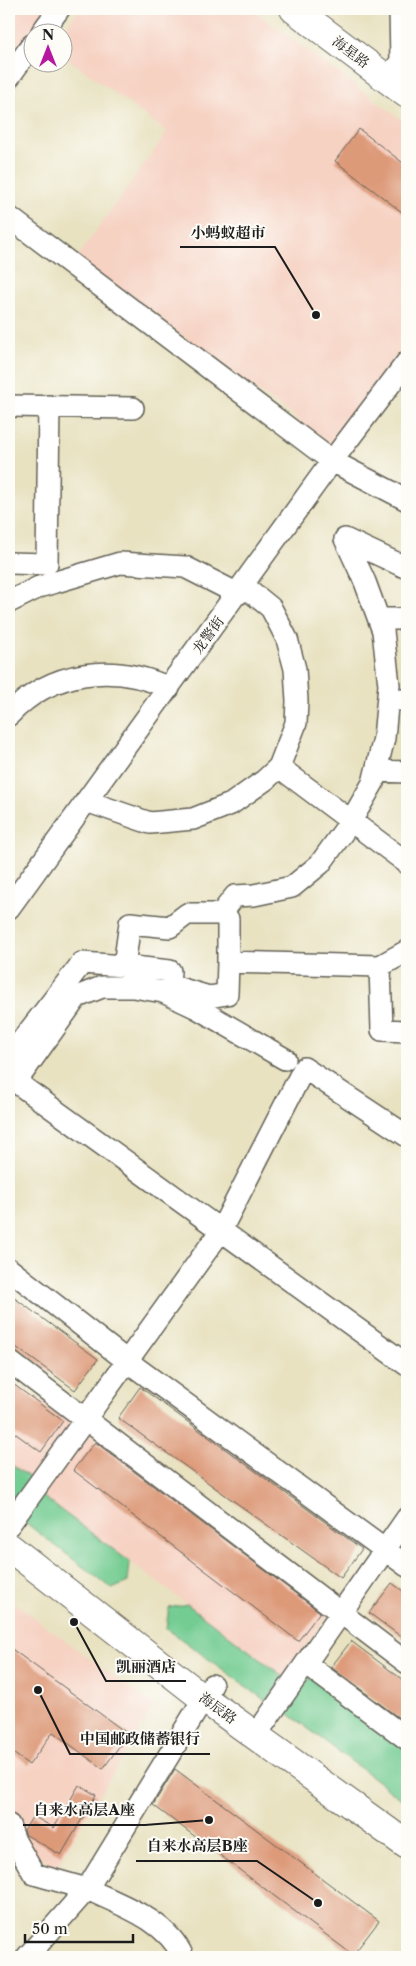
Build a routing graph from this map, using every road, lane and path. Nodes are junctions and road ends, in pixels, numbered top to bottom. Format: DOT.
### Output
graph roads {
  1 [pos="59,9"];
  2 [pos="294,9"];
  3 [pos="400,9"];
  4 [pos="49,22"];
  5 [pos="22,59"];
  6 [pos="9,77"];
  7 [pos="397,87"];
  8 [pos="9,217"];
  9 [pos="407,362"];
  10 [pos="9,406"];
  11 [pos="49,406"];
  12 [pos="132,408"];
  13 [pos="332,461"];
  14 [pos="407,500"];
  15 [pos="9,563"];
  16 [pos="407,568"];
  17 [pos="51,573"];
  18 [pos="241,590"];
  19 [pos="9,602"];
  20 [pos="379,619"];
  21 [pos="407,619"];
  22 [pos="169,688"];
  23 [pos="398,700"];
  24 [pos="9,716"];
  25 [pos="279,767"];
  26 [pos="376,771"];
  27 [pos="407,772"];
  28 [pos="86,802"];
  29 [pos="351,821"];
  30 [pos="407,863"];
  31 [pos="10,904"];
  32 [pos="221,914"];
  33 [pos="407,951"];
  34 [pos="228,962"];
  35 [pos="124,966"];
  36 [pos="380,966"];
  37 [pos="407,1031"];
  38 [pos="9,1057"];
  39 [pos="285,1058"];
  40 [pos="12,1080"];
  41 [pos="407,1136"];
  42 [pos="220,1232"];
  43 [pos="9,1269"];
  44 [pos="9,1361"];
  45 [pos="127,1361"];
  46 [pos="407,1365"];
  47 [pos="86,1419"];
  48 [pos="407,1518"];
  49 [pos="9,1527"];
  50 [pos="9,1547"];
  51 [pos="385,1550"];
  52 [pos="407,1566"];
  53 [pos="341,1613"];
  54 [pos="407,1663"];
  55 [pos="306,1664"];
  56 [pos="208,1691"];
  57 [pos="260,1729"];
  58 [pos="407,1739"];
  59 [pos="9,1825"];
  60 [pos="407,1826"];
  61 [pos="407,1845"];
  62 [pos="87,1889"];
  63 [pos="27,1957"];
  64 [pos="183,1957"];
  1 -- 4 [label="street"];
  2 -- 7 [label="main road, 海星路"];
  3 -- 7 [label="street"];
  5 -- 6 [label="street"];
  8 -- 13 [label="street"];
  9 -- 13 [label="street, 龙警街"];
  10 -- 11 [label="street"];
  11 -- 12 [label="street"];
  11 -- 17 [label="street"];
  13 -- 14 [label="street"];
  13 -- 18 [label="street, 龙警街"];
  15 -- 17 [label="street"];
  16 -- 20 [label="street"];
  17 -- 18 [label="street"];
  17 -- 19 [label="street"];
  18 -- 22 [label="street, 龙警街"];
  18 -- 25 [label="street"];
  20 -- 21 [label="street"];
  20 -- 23 [label="street"];
  22 -- 24 [label="street"];
  22 -- 28 [label="street, 龙警街"];
  23 -- 26 [label="street"];
  25 -- 28 [label="street"];
  25 -- 29 [label="street"];
  26 -- 27 [label="street"];
  26 -- 29 [label="street"];
  28 -- 31 [label="street, 龙警街"];
  29 -- 30 [label="street"];
  29 -- 32 [label="street"];
  32 -- 34 [label="street"];
  32 -- 35 [label="street"];
  33 -- 36 [label="street"];
  34 -- 35 [label="street"];
  34 -- 36 [label="street"];
  35 -- 38 [label="street"];
  36 -- 37 [label="street"];
  39 -- 40 [label="street"];
  40 -- 42 [label="street"];
  41 -- 42 [label="street"];
  42 -- 45 [label="street"];
  42 -- 46 [label="street"];
  43 -- 45 [label="street"];
  44 -- 47 [label="street"];
  45 -- 47 [label="street"];
  45 -- 51 [label="street"];
  47 -- 49 [label="street"];
  47 -- 53 [label="street"];
  48 -- 51 [label="street"];
  49 -- 56 [label="main road, 海辰路"];
  50 -- 56 [label="main road, 海辰路"];
  51 -- 52 [label="street"];
  51 -- 53 [label="street"];
  53 -- 54 [label="street"];
  53 -- 55 [label="street"];
  55 -- 57 [label="street"];
  55 -- 58 [label="street"];
  56 -- 57 [label="main road, 海辰路"];
  56 -- 62 [label="street"];
  57 -- 60 [label="main road, 海辰路"];
  57 -- 61 [label="main road, 海辰路"];
  59 -- 62 [label="street"];
  62 -- 63 [label="street"];
  62 -- 64 [label="street"];
}
